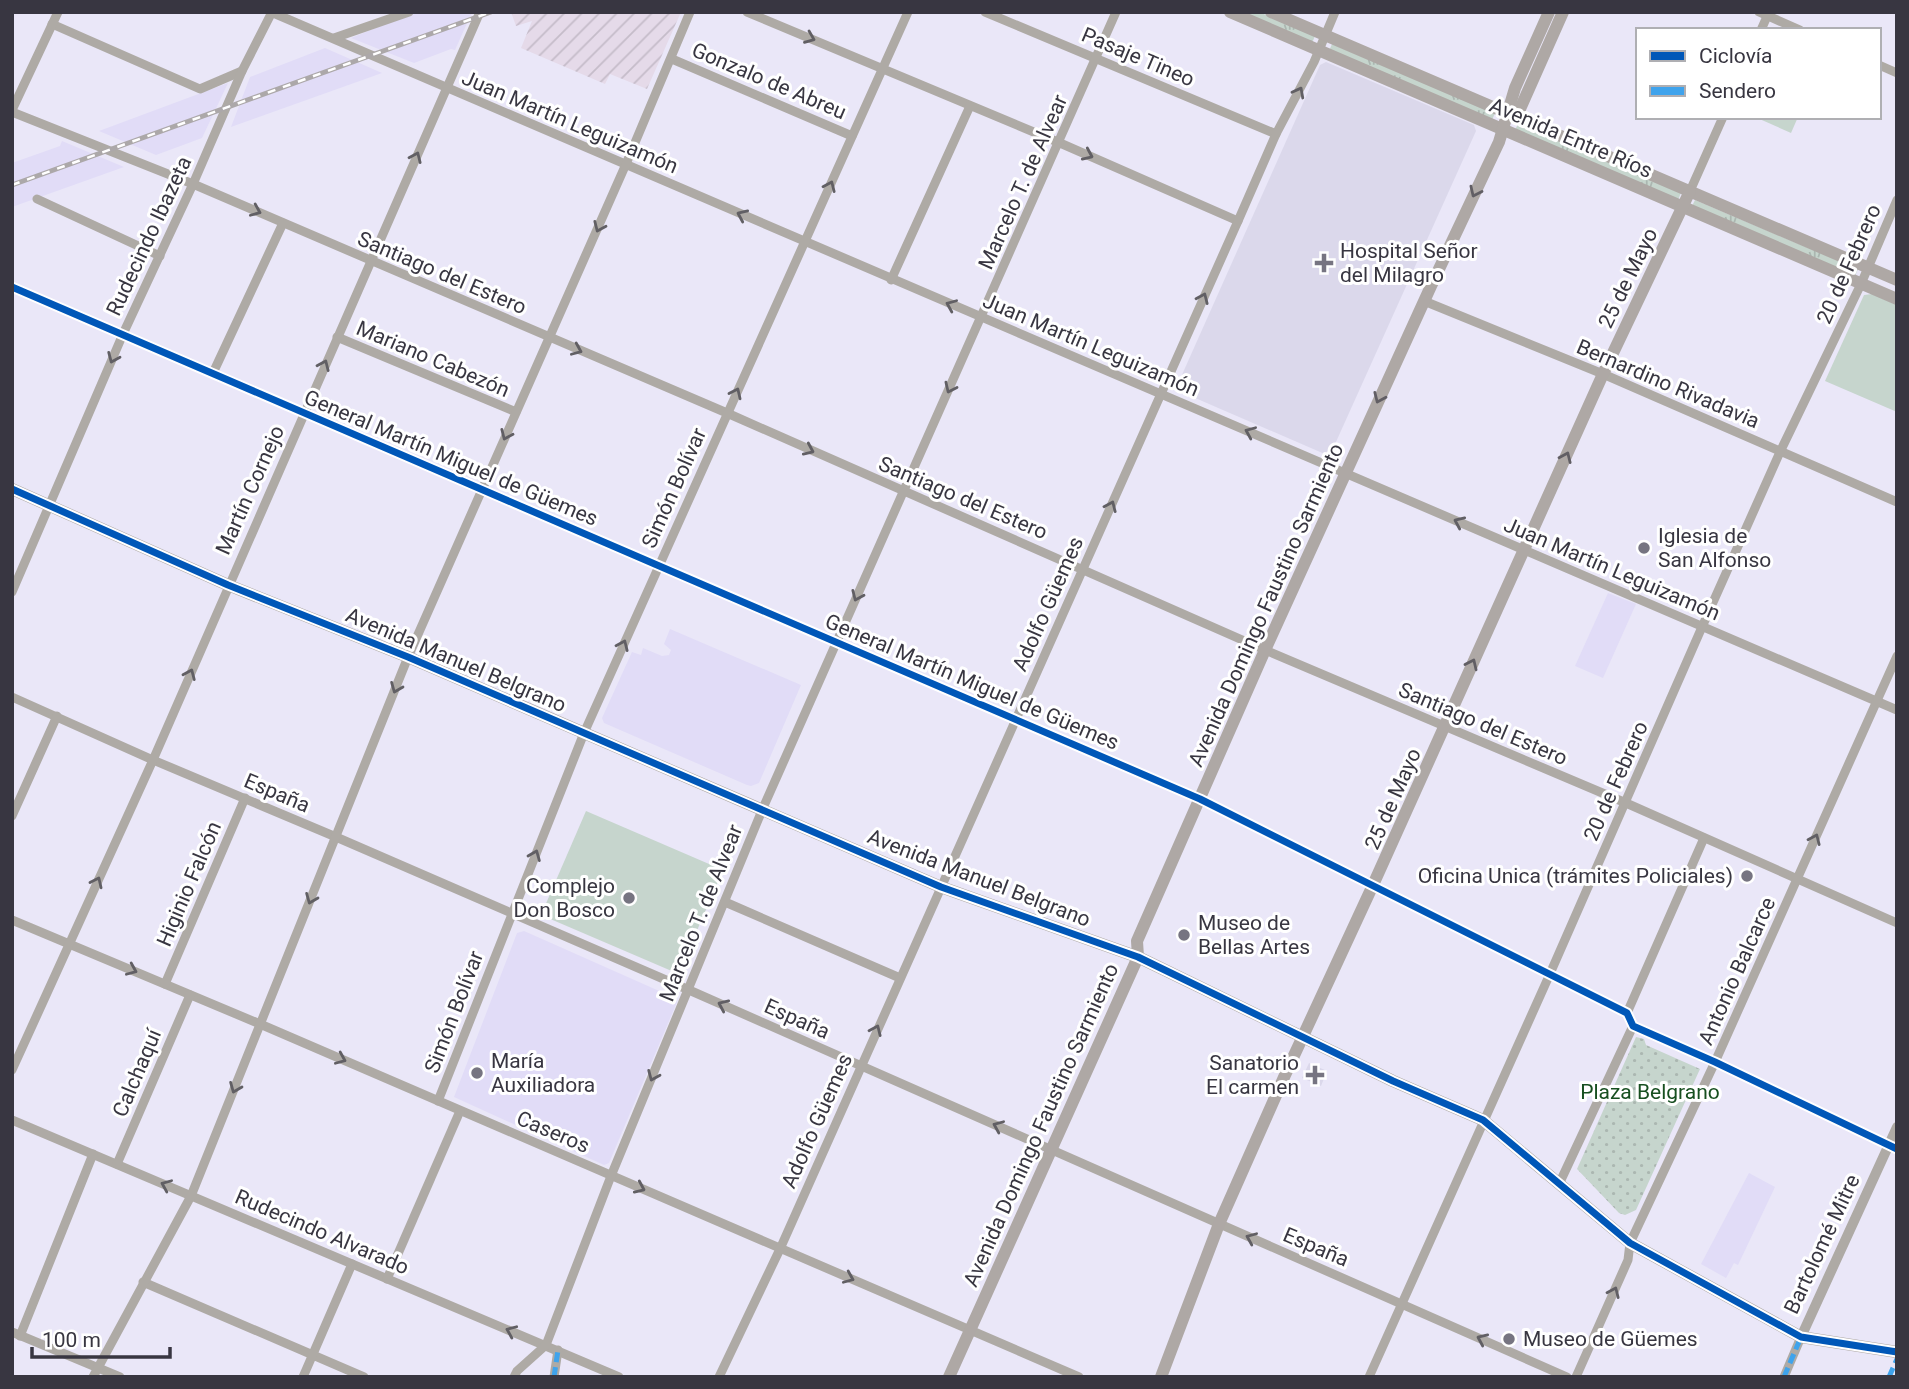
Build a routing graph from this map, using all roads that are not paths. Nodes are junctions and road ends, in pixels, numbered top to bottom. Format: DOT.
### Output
graph roads {
  1 [pos="58,12"];
  2 [pos="272,12"];
  3 [pos="409,12"];
  4 [pos="480,12"];
  5 [pos="690,12"];
  6 [pos="747,12"];
  7 [pos="908,12"];
  8 [pos="985,12"];
  9 [pos="1116,12"];
  10 [pos="1230,12"];
  11 [pos="1271,12"];
  12 [pos="1335,12"];
  13 [pos="1549,12"];
  14 [pos="1563,12"];
  15 [pos="1765,13"];
  16 [pos="52,24"];
  17 [pos="1796,28"];
  18 [pos="1325,36"];
  19 [pos="334,38"];
  20 [pos="1318,52"];
  21 [pos="672,59"];
  22 [pos="1096,59"];
  23 [pos="1881,66"];
  24 [pos="882,68"];
  25 [pos="242,71"];
  26 [pos="1897,73"];
  27 [pos="446,88"];
  28 [pos="970,106"];
  29 [pos="12,111"];
  30 [pos="1512,116"];
  31 [pos="1722,119"];
  32 [pos="1504,130"];
  33 [pos="1276,134"];
  34 [pos="852,136"];
  35 [pos="1060,143"];
  36 [pos="626,164"];
  37 [pos="193,184"];
  38 [pos="1690,191"];
  39 [pos="37,199"];
  40 [pos="1897,200"];
  41 [pos="1683,207"];
  42 [pos="1238,220"];
  43 [pos="283,223"];
  44 [pos="805,243"];
  45 [pos="160,256"];
  46 [pos="370,261"];
  47 [pos="1868,268"];
  48 [pos="891,280"];
  49 [pos="1897,280"];
  50 [pos="1861,284"];
  51 [pos="12,288"];
  52 [pos="1897,299"];
  53 [pos="1424,301"];
  54 [pos="982,318"];
  55 [pos="123,334"];
  56 [pos="337,337"];
  57 [pos="550,338"];
  58 [pos="213,373"];
  59 [pos="1603,374"];
  60 [pos="1161,394"];
  61 [pos="516,412"];
  62 [pos="303,413"];
  63 [pos="727,413"];
  64 [pos="1780,452"];
  65 [pos="1346,473"];
  66 [pos="12,489"];
  67 [pos="482,490"];
  68 [pos="903,491"];
  69 [pos="1897,502"];
  70 [pos="50,506"];
  71 [pos="1524,551"];
  72 [pos="658,567"];
  73 [pos="1083,569"];
  74 [pos="228,585"];
  75 [pos="12,592"];
  76 [pos="1702,627"];
  77 [pos="836,642"];
  78 [pos="1265,650"];
  79 [pos="1897,656"];
  80 [pos="408,657"];
  81 [pos="12,697"];
  82 [pos="1877,701"];
  83 [pos="1897,710"];
  84 [pos="57,716"];
  85 [pos="1016,720"];
  86 [pos="1444,726"];
  87 [pos="584,733"];
  88 [pos="153,760"];
  89 [pos="244,799"];
  90 [pos="1200,799"];
  91 [pos="1626,803"];
  92 [pos="762,808"];
  93 [pos="12,816"];
  94 [pos="336,837"];
  95 [pos="1704,838"];
  96 [pos="1798,878"];
  97 [pos="1373,886"];
  98 [pos="941,887"];
  99 [pos="725,902"];
  100 [pos="512,914"];
  101 [pos="12,920"];
  102 [pos="1897,923"];
  103 [pos="69,944"];
  104 [pos="1138,957"];
  105 [pos="1549,976"];
  106 [pos="900,978"];
  107 [pos="165,984"];
  108 [pos="689,990"];
  109 [pos="190,995"];
  110 [pos="1627,1013"];
  111 [pos="260,1024"];
  112 [pos="1633,1026"];
  113 [pos="1303,1038"];
  114 [pos="1715,1062"];
  115 [pos="860,1065"];
  116 [pos="12,1070"];
  117 [pos="438,1101"];
  118 [pos="460,1111"];
  119 [pos="12,1120"];
  120 [pos="1483,1121"];
  121 [pos="1897,1127"];
  122 [pos="1893,1147"];
  123 [pos="1051,1149"];
  124 [pos="93,1154"];
  125 [pos="117,1164"];
  126 [pos="611,1175"];
  127 [pos="1560,1182"];
  128 [pos="191,1196"];
  129 [pos="1219,1224"];
  130 [pos="1630,1243"];
  131 [pos="780,1249"];
  132 [pos="352,1264"];
  133 [pos="387,1279"];
  134 [pos="144,1282"];
  135 [pos="1402,1303"];
  136 [pos="971,1330"];
  137 [pos="16,1334"];
  138 [pos="1801,1338"];
  139 [pos="546,1345"];
  140 [pos="558,1350"];
  141 [pos="1897,1352"];
  142 [pos="312,1355"];
  143 [pos="95,1372"];
  144 [pos="120,1377"];
  145 [pos="303,1377"];
  146 [pos="364,1377"];
  147 [pos="514,1377"];
  148 [pos="554,1377"];
  149 [pos="619,1377"];
  150 [pos="719,1377"];
  151 [pos="949,1377"];
  152 [pos="1079,1377"];
  153 [pos="1160,1377"];
  154 [pos="1369,1377"];
  155 [pos="1566,1377"];
  156 [pos="1576,1377"];
  157 [pos="1784,1377"];
  1 -- 16 [label="street"];
  2 -- 19 [label="street, Juan Martín Leguizamón"];
  2 -- 25 [label="street, Rudecindo Ibazeta"];
  3 -- 19 [label="street"];
  4 -- 27 [label="street, Martín Cornejo"];
  5 -- 21 [label="street"];
  6 -- 24 [label="street, one-way"];
  7 -- 24 [label="street, Simón Bolívar"];
  8 -- 22 [label="street, Pasaje Tineo"];
  9 -- 22 [label="street, Marcelo T. de Alvear"];
  10 -- 20 [label="main road, Avenida Entre Ríos"];
  11 -- 18 [label="main road, Avenida Entre Ríos"];
  12 -- 18 [label="street, Adolfo Güemes"];
  13 -- 30 [label="main road, Avenida Domingo Faustino Sarmiento"];
  14 -- 30 [label="main road, Avenida Domingo Faustino Sarmiento"];
  15 -- 17 [label="street"];
  16 -- 25 [label="street"];
  16 -- 29 [label="street"];
  18 -- 20 [label="street, Adolfo Güemes"];
  18 -- 30 [label="main road, Avenida Entre Ríos"];
  19 -- 27 [label="street, Juan Martín Leguizamón"];
  20 -- 32 [label="main road, Avenida Entre Ríos"];
  33 -- 20 [label="street, Adolfo Güemes, one-way"];
  21 -- 34 [label="street, Gonzalo de Abreu"];
  21 -- 36 [label="street"];
  22 -- 33 [label="street, Pasaje Tineo"];
  22 -- 35 [label="street, Marcelo T. de Alvear"];
  23 -- 26 [label="street"];
  24 -- 28 [label="street"];
  24 -- 34 [label="street, Simón Bolívar"];
  25 -- 37 [label="street, Rudecindo Ibazeta"];
  27 -- 36 [label="street, Juan Martín Leguizamón"];
  46 -- 27 [label="street, Martín Cornejo, one-way"];
  28 -- 35 [label="street"];
  28 -- 48 [label="street"];
  29 -- 37 [label="street, Santiago del Estero"];
  30 -- 32 [label="main road, Avenida Domingo Faustino Sarmiento"];
  30 -- 38 [label="main road, Avenida Entre Ríos"];
  31 -- 38 [label="street, 25 de Mayo"];
  32 -- 41 [label="main road, Avenida Entre Ríos"];
  32 -- 53 [label="main road, Avenida Domingo Faustino Sarmiento, one-way"];
  33 -- 42 [label="street, Adolfo Güemes"];
  44 -- 34 [label="street, Simón Bolívar, one-way"];
  35 -- 42 [label="street, one-way"];
  35 -- 54 [label="street, Marcelo T. de Alvear"];
  44 -- 36 [label="street, Juan Martín Leguizamón, one-way"];
  36 -- 57 [label="street, one-way"];
  37 -- 43 [label="street, Santiago del Estero, one-way"];
  37 -- 45 [label="street, Rudecindo Ibazeta"];
  38 -- 41 [label="main road, 25 de Mayo"];
  38 -- 47 [label="main road, Avenida Entre Ríos"];
  39 -- 45 [label="street"];
  40 -- 47 [label="street, 20 de Febrero"];
  41 -- 50 [label="main road, Avenida Entre Ríos"];
  41 -- 59 [label="main road, 25 de Mayo"];
  60 -- 42 [label="street, Adolfo Güemes, one-way"];
  43 -- 46 [label="street, Santiago del Estero"];
  43 -- 58 [label="street"];
  44 -- 48 [label="street, Juan Martín Leguizamón"];
  63 -- 44 [label="street, Simón Bolívar, one-way"];
  45 -- 55 [label="street, Rudecindo Ibazeta"];
  46 -- 56 [label="street, Martín Cornejo"];
  46 -- 57 [label="street, Santiago del Estero"];
  47 -- 49 [label="main road, Avenida Entre Ríos"];
  47 -- 50 [label="street, 20 de Febrero"];
  54 -- 48 [label="street, Juan Martín Leguizamón, one-way"];
  50 -- 52 [label="main road, Avenida Entre Ríos"];
  50 -- 64 [label="street, 20 de Febrero"];
  51 -- 55 [label="street, General Martín Miguel de Güemes"];
  53 -- 59 [label="street, Bernardino Rivadavia"];
  53 -- 65 [label="main road, Avenida Domingo Faustino Sarmiento, one-way"];
  54 -- 60 [label="street, Juan Martín Leguizamón"];
  54 -- 68 [label="street, Marcelo T. de Alvear, one-way"];
  55 -- 58 [label="street, General Martín Miguel de Güemes"];
  55 -- 70 [label="street, Rudecindo Ibazeta, one-way"];
  56 -- 61 [label="street, Mariano Cabezón"];
  62 -- 56 [label="street, Martín Cornejo, one-way"];
  57 -- 61 [label="street"];
  57 -- 63 [label="street, Santiago del Estero, one-way"];
  58 -- 62 [label="street, General Martín Miguel de Güemes"];
  59 -- 64 [label="street, Bernardino Rivadavia"];
  71 -- 59 [label="main road, 25 de Mayo, one-way"];
  65 -- 60 [label="street, Juan Martín Leguizamón, one-way"];
  73 -- 60 [label="street, Adolfo Güemes, one-way"];
  61 -- 67 [label="street, one-way"];
  62 -- 67 [label="street, General Martín Miguel de Güemes"];
  62 -- 74 [label="street, Martín Cornejo"];
  63 -- 68 [label="street, Santiago del Estero, one-way"];
  63 -- 72 [label="street, Simón Bolívar"];
  64 -- 69 [label="street, Bernardino Rivadavia"];
  64 -- 76 [label="street, 20 de Febrero"];
  71 -- 65 [label="street, Juan Martín Leguizamón, one-way"];
  65 -- 78 [label="main road, Avenida Domingo Faustino Sarmiento"];
  66 -- 70 [label="main road, Avenida Manuel Belgrano"];
  67 -- 72 [label="street, General Martín Miguel de Güemes"];
  67 -- 80 [label="street"];
  68 -- 73 [label="street, Santiago del Estero"];
  68 -- 77 [label="street, Marcelo T. de Alvear, one-way"];
  70 -- 74 [label="main road, Avenida Manuel Belgrano"];
  70 -- 75 [label="street, Rudecindo Ibazeta"];
  71 -- 76 [label="street, Juan Martín Leguizamón"];
  86 -- 71 [label="main road, 25 de Mayo, one-way"];
  72 -- 77 [label="street, General Martín Miguel de Güemes"];
  87 -- 72 [label="street, Simón Bolívar, one-way"];
  73 -- 78 [label="street, Santiago del Estero"];
  73 -- 85 [label="street, Adolfo Güemes"];
  74 -- 80 [label="main road, Avenida Manuel Belgrano"];
  88 -- 74 [label="street, Martín Cornejo, one-way"];
  76 -- 82 [label="street, Juan Martín Leguizamón"];
  76 -- 91 [label="street, 20 de Febrero"];
  77 -- 85 [label="street, General Martín Miguel de Güemes"];
  77 -- 92 [label="street, Marcelo T. de Alvear"];
  78 -- 86 [label="street, Santiago del Estero"];
  78 -- 90 [label="main road, Avenida Domingo Faustino Sarmiento"];
  79 -- 82 [label="street, Antonio Balcarce"];
  80 -- 87 [label="main road, Avenida Manuel Belgrano"];
  80 -- 94 [label="street, one-way"];
  81 -- 84 [label="street, España"];
  82 -- 83 [label="street, Juan Martín Leguizamón"];
  96 -- 82 [label="street, Antonio Balcarce, one-way"];
  84 -- 88 [label="street, España"];
  84 -- 93 [label="street"];
  85 -- 90 [label="street, General Martín Miguel de Güemes"];
  85 -- 98 [label="street, Adolfo Güemes"];
  86 -- 91 [label="street, Santiago del Estero"];
  86 -- 97 [label="main road, 25 de Mayo"];
  87 -- 92 [label="main road, Avenida Manuel Belgrano"];
  100 -- 87 [label="street, Simón Bolívar, one-way"];
  88 -- 89 [label="street, España"];
  103 -- 88 [label="street, Martín Cornejo, one-way"];
  89 -- 94 [label="street, España"];
  89 -- 107 [label="street, Higinio Falcón"];
  90 -- 97 [label="street, General Martín Miguel de Güemes"];
  90 -- 104 [label="main road, Avenida Domingo Faustino Sarmiento"];
  91 -- 95 [label="street, Santiago del Estero"];
  91 -- 105 [label="street, 20 de Febrero"];
  92 -- 98 [label="main road, Avenida Manuel Belgrano"];
  92 -- 99 [label="street, Marcelo T. de Alvear"];
  94 -- 100 [label="street, España"];
  94 -- 111 [label="street, one-way"];
  95 -- 96 [label="street, Santiago del Estero"];
  95 -- 110 [label="street"];
  96 -- 102 [label="street, Santiago del Estero"];
  96 -- 114 [label="street, Antonio Balcarce"];
  97 -- 105 [label="street, General Martín Miguel de Güemes"];
  97 -- 113 [label="main road, 25 de Mayo"];
  98 -- 104 [label="main road, Avenida Manuel Belgrano"];
  98 -- 106 [label="street, Adolfo Güemes"];
  99 -- 106 [label="street"];
  99 -- 108 [label="street, Marcelo T. de Alvear"];
  100 -- 108 [label="street, España"];
  100 -- 117 [label="street, Simón Bolívar"];
  101 -- 103 [label="street, Caseros"];
  103 -- 107 [label="street, Caseros, one-way"];
  103 -- 116 [label="street, Martín Cornejo"];
  104 -- 113 [label="main road, Avenida Manuel Belgrano"];
  104 -- 123 [label="main road, Avenida Domingo Faustino Sarmiento"];
  105 -- 110 [label="street, General Martín Miguel de Güemes"];
  105 -- 120 [label="street, 20 de Febrero"];
  115 -- 106 [label="street, Adolfo Güemes, one-way"];
  107 -- 109 [label="street, Caseros"];
  115 -- 108 [label="street, España, one-way"];
  108 -- 126 [label="street, Marcelo T. de Alvear, one-way"];
  109 -- 111 [label="street, Caseros"];
  109 -- 125 [label="street, Calchaquí"];
  110 -- 112 [label="street"];
  111 -- 117 [label="street, Caseros, one-way"];
  111 -- 128 [label="street, one-way"];
  112 -- 114 [label="street"];
  112 -- 127 [label="street"];
  113 -- 120 [label="main road, Avenida Manuel Belgrano"];
  113 -- 129 [label="main road, 25 de Mayo"];
  114 -- 122 [label="street"];
  114 -- 130 [label="street, Antonio Balcarce"];
  123 -- 115 [label="street, España, one-way"];
  115 -- 131 [label="street, Adolfo Güemes"];
  117 -- 118 [label="street, Caseros"];
  118 -- 126 [label="street, Caseros"];
  118 -- 133 [label="street"];
  119 -- 124 [label="street, Rudecindo Alvarado"];
  120 -- 127 [label="main road, Avenida Manuel Belgrano"];
  120 -- 135 [label="street, 20 de Febrero"];
  121 -- 122 [label="street, Bartolomé Mitre"];
  122 -- 138 [label="street, Bartolomé Mitre"];
  123 -- 129 [label="street, España"];
  123 -- 136 [label="main road, Avenida Domingo Faustino Sarmiento"];
  124 -- 125 [label="street, Rudecindo Alvarado"];
  124 -- 137 [label="street"];
  128 -- 125 [label="street, Rudecindo Alvarado, one-way"];
  126 -- 131 [label="street, Caseros, one-way"];
  126 -- 139 [label="street, Marcelo T. de Alvear"];
  127 -- 130 [label="main road, Avenida Manuel Belgrano"];
  128 -- 132 [label="street, Rudecindo Alvarado"];
  128 -- 134 [label="street"];
  135 -- 129 [label="street, España, one-way"];
  129 -- 153 [label="main road, 25 de Mayo"];
  130 -- 138 [label="main road, Avenida Manuel Belgrano"];
  156 -- 130 [label="street, Antonio Balcarce, one-way"];
  131 -- 136 [label="street, Caseros, one-way"];
  131 -- 150 [label="street, Adolfo Güemes"];
  132 -- 133 [label="street, Rudecindo Alvarado"];
  132 -- 142 [label="street"];
  139 -- 133 [label="street, Rudecindo Alvarado, one-way"];
  134 -- 142 [label="street"];
  134 -- 143 [label="street"];
  135 -- 154 [label="street, 20 de Febrero"];
  155 -- 135 [label="street, España, one-way"];
  136 -- 151 [label="main road, Avenida Domingo Faustino Sarmiento"];
  136 -- 152 [label="street, Caseros"];
  137 -- 143 [label="street"];
  138 -- 141 [label="main road, Avenida Manuel Belgrano"];
  138 -- 157 [label="street, Bartolomé Mitre"];
  139 -- 140 [label="street, Rudecindo Alvarado"];
  139 -- 147 [label="street"];
  140 -- 148 [label="street"];
  140 -- 149 [label="street, Rudecindo Alvarado"];
  142 -- 145 [label="street"];
  142 -- 146 [label="street"];
  143 -- 144 [label="street"];
}
